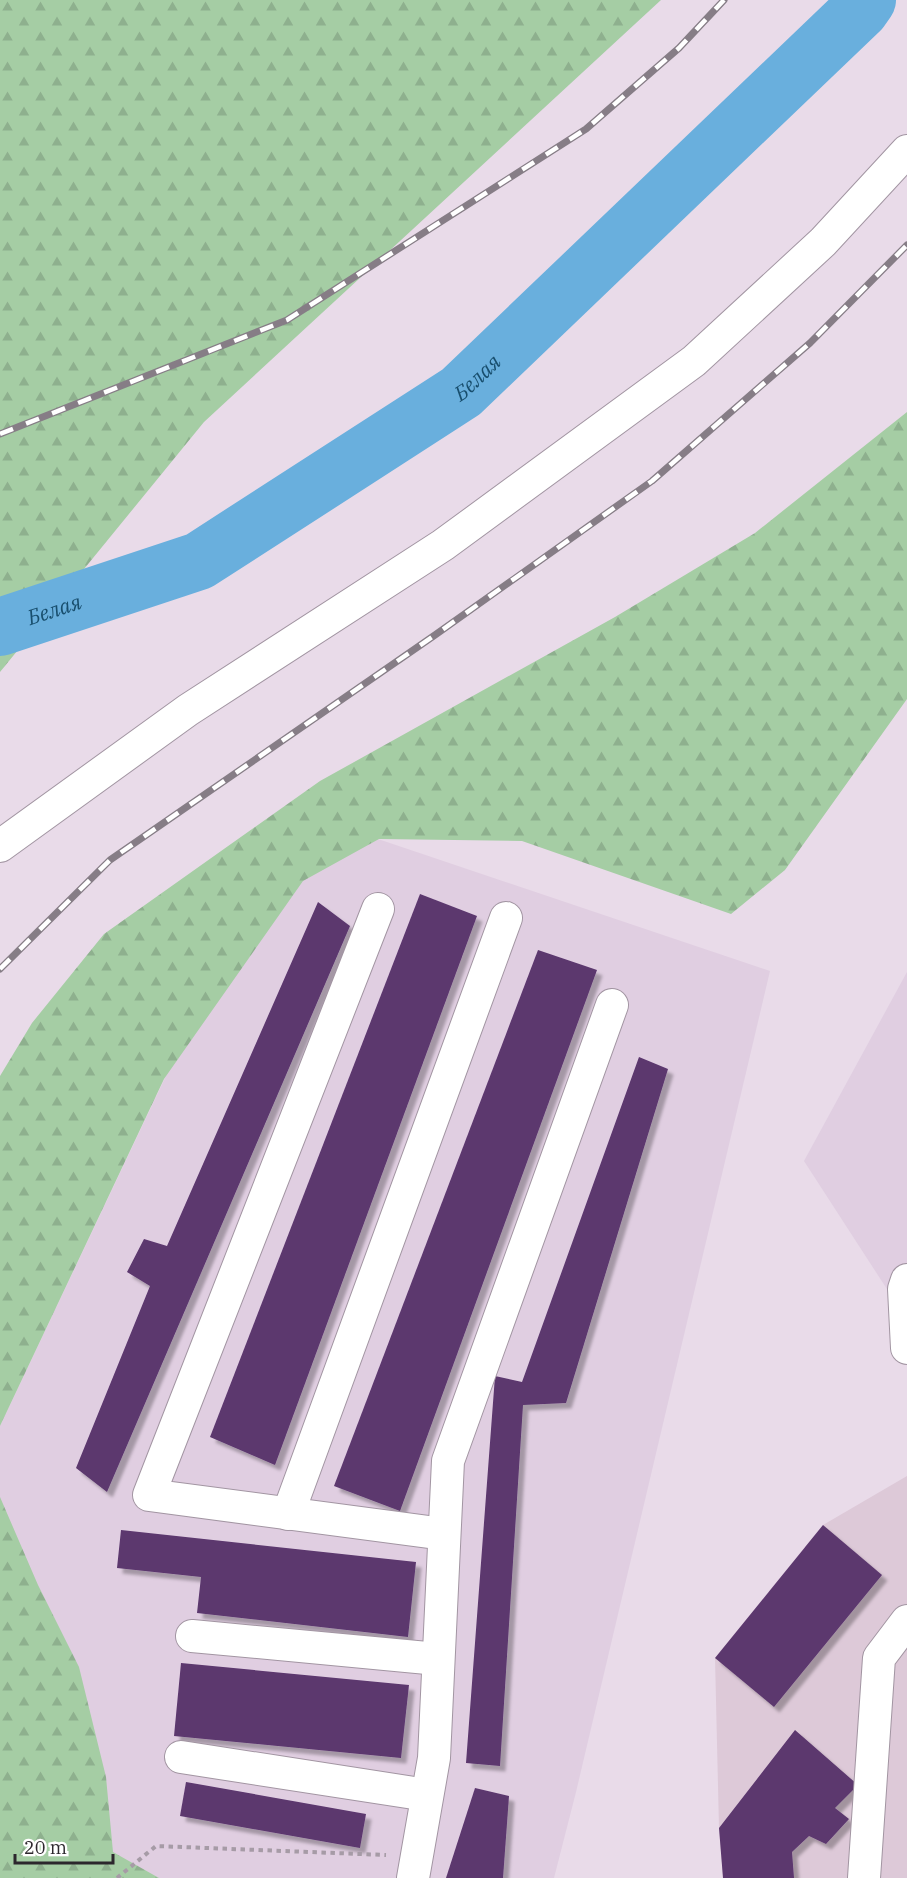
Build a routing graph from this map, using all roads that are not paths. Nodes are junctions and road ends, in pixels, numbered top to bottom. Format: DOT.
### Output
graph roads {
  1 [pos="907,152"];
  2 [pos="0,846"];
  3 [pos="378,909"];
  4 [pos="506,918"];
  5 [pos="612,1005"];
  6 [pos="907,1280"];
  7 [pos="907,1348"];
  8 [pos="288,1514"];
  9 [pos="444,1534"];
  10 [pos="907,1621"];
  11 [pos="192,1636"];
  12 [pos="438,1659"];
  13 [pos="181,1757"];
  14 [pos="427,1795"];
  15 [pos="415,1867"];
  16 [pos="864,1878"];
  1 -- 2 [label="street"];
  3 -- 8 [label="street"];
  4 -- 8 [label="street"];
  5 -- 9 [label="street"];
  6 -- 7 [label="street"];
  8 -- 9 [label="street"];
  9 -- 12 [label="street"];
  10 -- 16 [label="street"];
  11 -- 12 [label="street"];
  12 -- 14 [label="street"];
  13 -- 14 [label="street"];
  14 -- 15 [label="street"];
}
